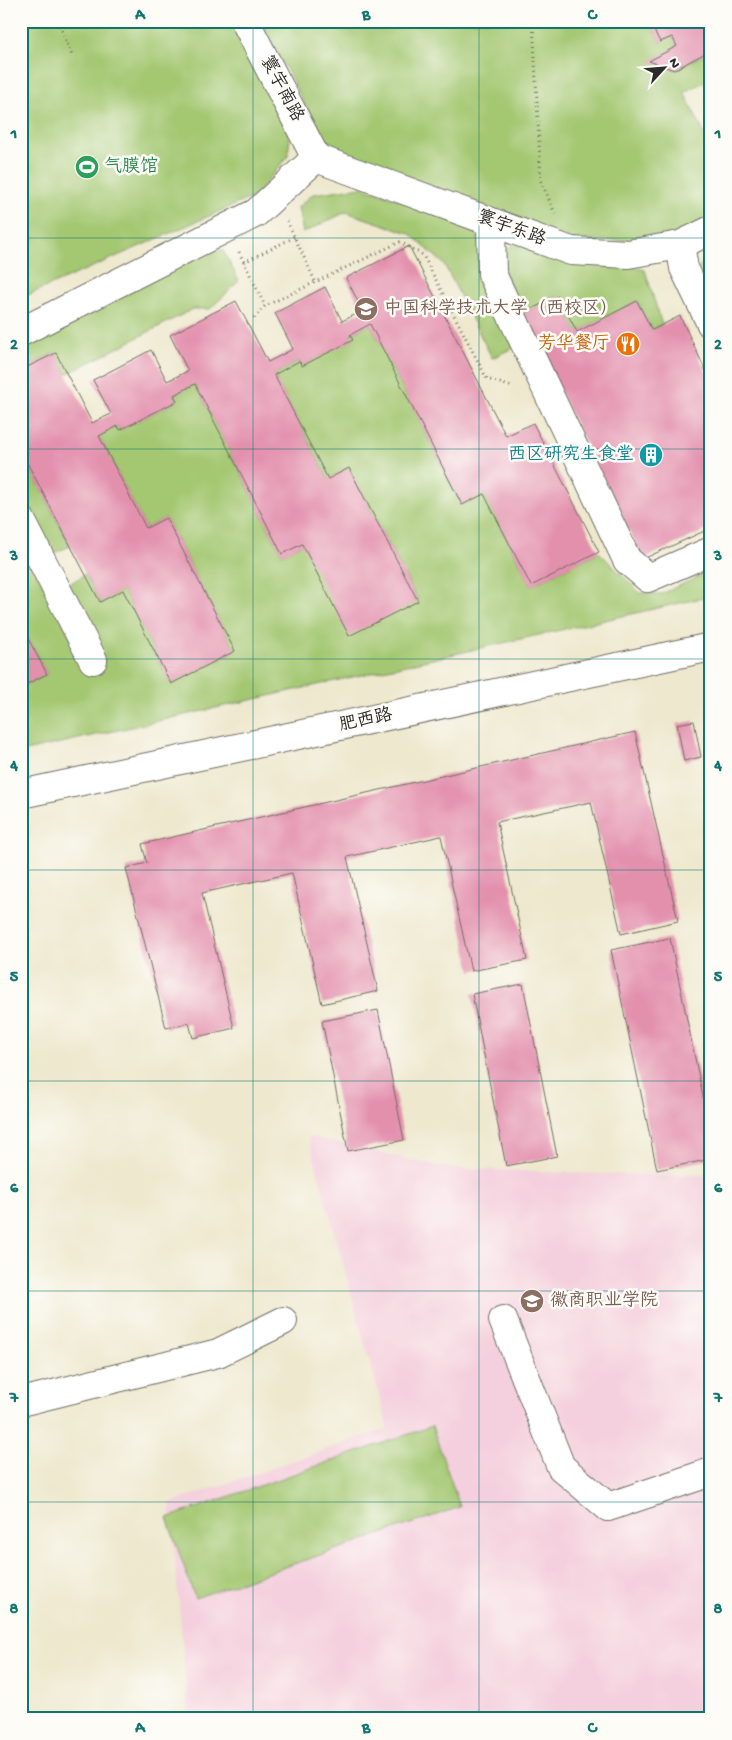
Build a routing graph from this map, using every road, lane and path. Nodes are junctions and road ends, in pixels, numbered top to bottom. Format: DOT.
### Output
graph roads {
  1 [pos="58,21"];
  2 [pos="245,21"];
  3 [pos="533,21"];
  4 [pos="73,58"];
  5 [pos="316,158"];
  6 [pos="274,196"];
  7 [pos="491,222"];
  8 [pos="226,227"];
  9 [pos="711,230"];
  10 [pos="295,237"];
  11 [pos="680,245"];
  12 [pos="570,251"];
  13 [pos="244,262"];
  14 [pos="316,283"];
  15 [pos="265,306"];
  16 [pos="254,318"];
  17 [pos="711,324"];
  18 [pos="21,332"];
  19 [pos="544,386"];
  20 [pos="21,520"];
  21 [pos="711,551"];
  22 [pos="711,647"];
  23 [pos="93,660"];
  24 [pos="21,794"];
  25 [pos="503,1320"];
  26 [pos="283,1322"];
  27 [pos="21,1402"];
  28 [pos="711,1472"];
  1 -- 4 [label="path"];
  2 -- 5 [label="main road, 寰宇南路"];
  3 -- 12 [label="path"];
  5 -- 6 [label="main road"];
  5 -- 7 [label="main road, 寰宇东路"];
  6 -- 8 [label="main road"];
  6 -- 10 [label="path"];
  7 -- 12 [label="main road, 寰宇东路"];
  7 -- 19 [label="main road"];
  8 -- 13 [label="path"];
  8 -- 18 [label="main road"];
  9 -- 11 [label="main road, 寰宇东路"];
  10 -- 13 [label="path"];
  10 -- 14 [label="path"];
  11 -- 12 [label="main road, 寰宇东路"];
  11 -- 17 [label="main road"];
  13 -- 15 [label="path"];
  14 -- 15 [label="path"];
  14 -- 19 [label="path"];
  15 -- 16 [label="path"];
  19 -- 21 [label="main road"];
  20 -- 23 [label="main road"];
  22 -- 24 [label="main road, 肥西路"];
  25 -- 28 [label="main road"];
  26 -- 27 [label="main road"];
}
